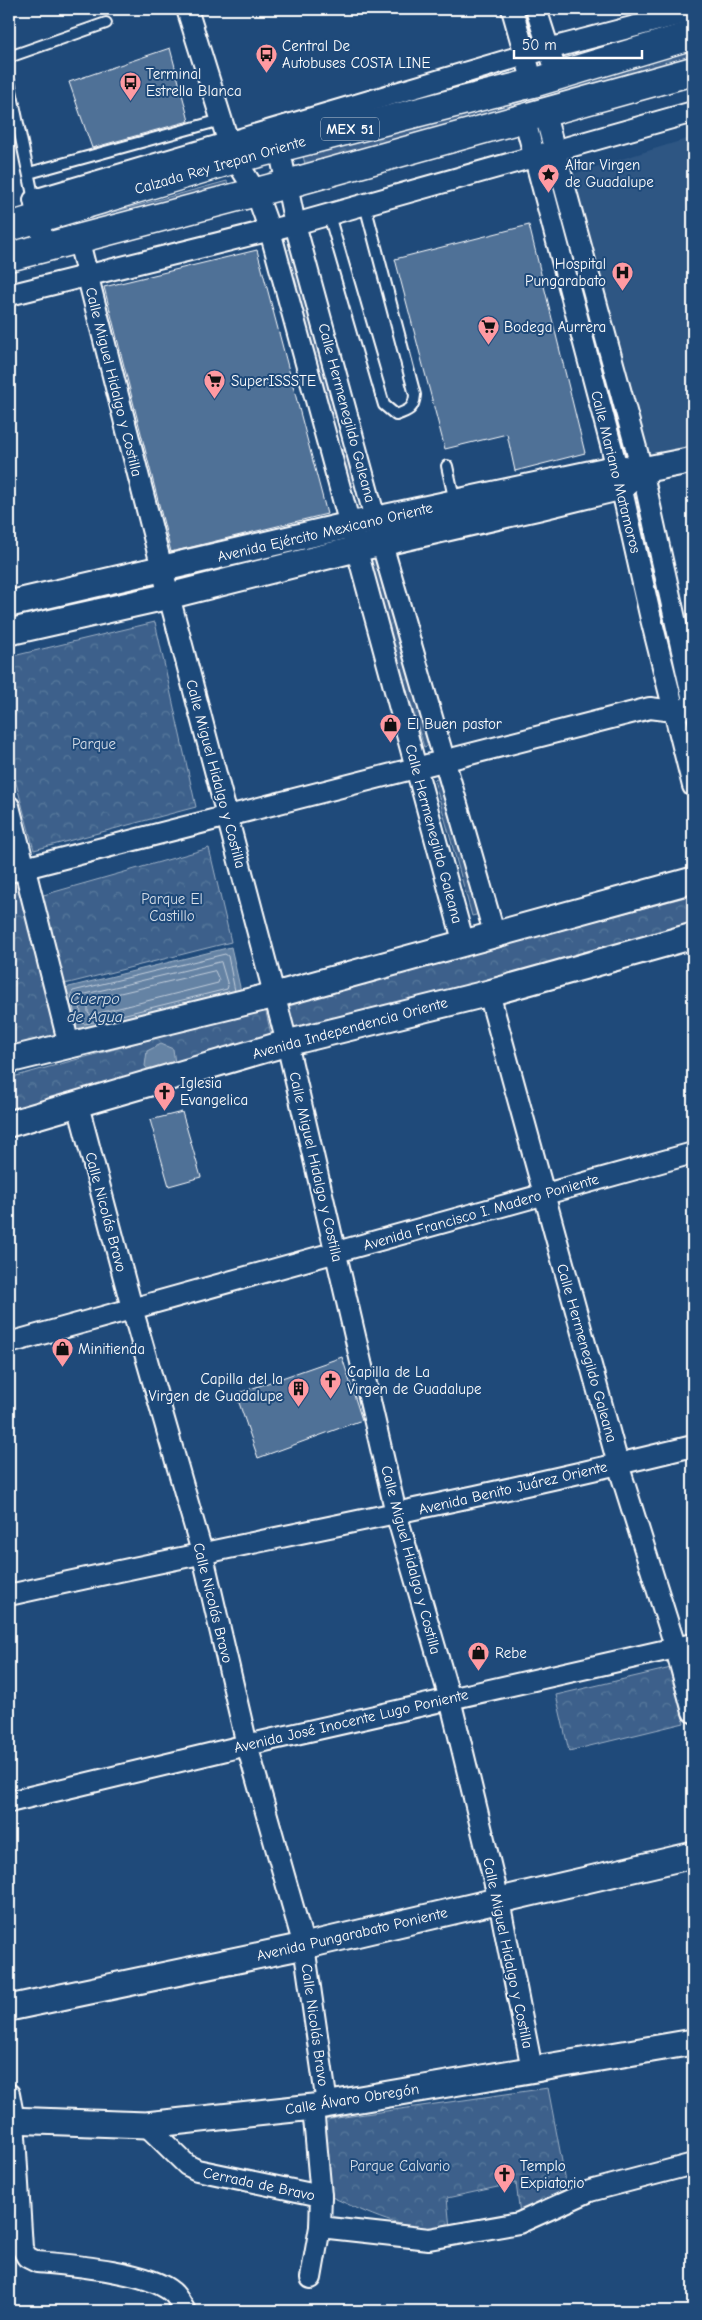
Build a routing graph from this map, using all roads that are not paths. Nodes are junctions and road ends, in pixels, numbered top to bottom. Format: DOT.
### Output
graph roads {
  1 [pos="187,9"];
  2 [pos="512,9"];
  3 [pos="536,9"];
  4 [pos="693,11"];
  5 [pos="106,23"];
  6 [pos="693,35"];
  7 [pos="549,50"];
  8 [pos="525,55"];
  9 [pos="9,57"];
  10 [pos="693,71"];
  11 [pos="545,79"];
  12 [pos="9,81"];
  13 [pos="693,112"];
  14 [pos="534,114"];
  15 [pos="221,120"];
  16 [pos="279,147"];
  17 [pos="232,152"];
  18 [pos="556,152"];
  19 [pos="535,158"];
  20 [pos="29,173"];
  21 [pos="287,184"];
  22 [pos="256,192"];
  23 [pos="365,205"];
  24 [pos="37,210"];
  25 [pos="328,215"];
  26 [pos="296,224"];
  27 [pos="9,228"];
  28 [pos="270,230"];
  29 [pos="78,238"];
  30 [pos="45,248"];
  31 [pos="9,257"];
  32 [pos="87,275"];
  33 [pos="9,295"];
  34 [pos="598,308"];
  35 [pos="575,312"];
  36 [pos="350,422"];
  37 [pos="324,430"];
  38 [pos="693,460"];
  39 [pos="447,466"];
  40 [pos="642,470"];
  41 [pos="619,477"];
  42 [pos="458,514"];
  43 [pos="376,519"];
  44 [pos="350,525"];
  45 [pos="382,544"];
  46 [pos="356,549"];
  47 [pos="162,569"];
  48 [pos="169,596"];
  49 [pos="9,604"];
  50 [pos="9,632"];
  51 [pos="669,691"];
  52 [pos="692,691"];
  53 [pos="650,708"];
  54 [pos="684,709"];
  55 [pos="444,760"];
  56 [pos="416,768"];
  57 [pos="693,786"];
  58 [pos="9,806"];
  59 [pos="226,816"];
  60 [pos="17,870"];
  61 [pos="693,880"];
  62 [pos="495,936"];
  63 [pos="693,936"];
  64 [pos="464,944"];
  65 [pos="489,993"];
  66 [pos="275,995"];
  67 [pos="287,1043"];
  68 [pos="69,1045"];
  69 [pos="9,1060"];
  70 [pos="78,1105"];
  71 [pos="9,1124"];
  72 [pos="693,1153"];
  73 [pos="542,1193"];
  74 [pos="335,1253"];
  75 [pos="132,1308"];
  76 [pos="9,1343"];
  77 [pos="693,1446"];
  78 [pos="618,1464"];
  79 [pos="396,1514"];
  80 [pos="202,1552"];
  81 [pos="9,1595"];
  82 [pos="685,1646"];
  83 [pos="450,1699"];
  84 [pos="693,1712"];
  85 [pos="247,1745"];
  86 [pos="9,1802"];
  87 [pos="693,1855"];
  88 [pos="499,1901"];
  89 [pos="304,1946"];
  90 [pos="9,2008"];
  91 [pos="693,2042"];
  92 [pos="532,2070"];
  93 [pos="9,2094"];
  94 [pos="320,2106"];
  95 [pos="11,2120"];
  96 [pos="146,2125"];
  97 [pos="693,2164"];
  98 [pos="321,2196"];
  99 [pos="320,2227"];
  100 [pos="312,2278"];
  101 [pos="185,2311"];
  1 -- 15 [label="street, Calle Hermenegildo Galeana"];
  2 -- 8 [label="street"];
  3 -- 7 [label="street"];
  4 -- 7 [label="street"];
  5 -- 9 [label="lane"];
  6 -- 11 [label="main road, Calzada Rey Irepan Oriente / MEX 51"];
  7 -- 8 [label="street"];
  7 -- 11 [label="street"];
  8 -- 11 [label="street"];
  8 -- 17 [label="street"];
  10 -- 14 [label="main road, MEX 51"];
  11 -- 16 [label="main road, Calzada Rey Irepan Oriente / MEX 51"];
  12 -- 20 [label="lane"];
  13 -- 18 [label="street"];
  14 -- 18 [label="street, Calle Mariano Matamoros"];
  14 -- 19 [label="street, Calle Mariano Matamoros"];
  14 -- 21 [label="main road, MEX 51"];
  15 -- 17 [label="street, Calle Hermenegildo Galeana"];
  15 -- 20 [label="lane"];
  16 -- 17 [label="main road, Calzada Rey Irepan Oriente / MEX 51"];
  16 -- 21 [label="street, Calle Hermenegildo Galeana"];
  17 -- 22 [label="street, Calle Hermenegildo Galeana"];
  17 -- 24 [label="main road, Calzada Rey Irepan Oriente / MEX 51"];
  18 -- 19 [label="street"];
  18 -- 34 [label="street, Calle Mariano Matamoros"];
  19 -- 23 [label="street"];
  19 -- 35 [label="street, Calle Mariano Matamoros"];
  20 -- 24 [label="lane"];
  21 -- 22 [label="main road, MEX 51"];
  21 -- 26 [label="street, Calle Hermenegildo Galeana"];
  22 -- 28 [label="street, Calle Hermenegildo Galeana"];
  22 -- 29 [label="main road, MEX 51"];
  23 -- 25 [label="street"];
  23 -- 25 [label="lane"];
  24 -- 27 [label="main road, Calzada Rey Irepan Oriente / MEX 51"];
  24 -- 30 [label="street"];
  25 -- 26 [label="street"];
  26 -- 28 [label="street"];
  26 -- 36 [label="street, Calle Hermenegildo Galeana"];
  28 -- 32 [label="street"];
  28 -- 37 [label="street, Calle Hermenegildo Galeana"];
  29 -- 30 [label="main road, MEX 51"];
  29 -- 32 [label="street, Calle Miguel Hidalgo y Costilla"];
  30 -- 31 [label="main road, MEX 51"];
  32 -- 33 [label="street"];
  32 -- 47 [label="street, Calle Miguel Hidalgo y Costilla"];
  34 -- 35 [label="street"];
  34 -- 40 [label="street, Calle Mariano Matamoros"];
  35 -- 41 [label="street, Calle Mariano Matamoros"];
  36 -- 37 [label="street"];
  36 -- 43 [label="street, Calle Hermenegildo Galeana"];
  37 -- 44 [label="street, Calle Hermenegildo Galeana"];
  38 -- 40 [label="street, Avenida Ejército Mexicano Oriente"];
  39 -- 42 [label="lane"];
  40 -- 41 [label="street, Avenida Ejército Mexicano Oriente"];
  40 -- 52 [label="street, Calle Mariano Matamoros"];
  41 -- 42 [label="street, Avenida Ejército Mexicano Oriente"];
  41 -- 51 [label="street, Calle Mariano Matamoros"];
  42 -- 43 [label="street, Avenida Ejército Mexicano Oriente"];
  42 -- 45 [label="street, Avenida Ejército Mexicano Oriente"];
  43 -- 44 [label="street, Avenida Ejército Mexicano Oriente"];
  43 -- 45 [label="street, Calle Hermenegildo Galeana"];
  44 -- 46 [label="street, Calle Hermenegildo Galeana"];
  44 -- 47 [label="street, Avenida Ejército Mexicano Oriente"];
  45 -- 46 [label="street, Avenida Ejército Mexicano Oriente"];
  45 -- 55 [label="street, Calle Hermenegildo Galeana"];
  46 -- 48 [label="street, Avenida Ejército Mexicano Oriente"];
  46 -- 56 [label="street, Calle Hermenegildo Galeana"];
  47 -- 48 [label="street, Calle Miguel Hidalgo y Costilla"];
  47 -- 49 [label="street, Avenida Ejército Mexicano Oriente"];
  48 -- 50 [label="street, Avenida Ejército Mexicano Oriente"];
  48 -- 59 [label="street, Calle Miguel Hidalgo y Costilla"];
  51 -- 52 [label="street"];
  51 -- 53 [label="street"];
  51 -- 54 [label="street, Calle Mariano Matamoros"];
  53 -- 54 [label="street"];
  53 -- 55 [label="street"];
  54 -- 57 [label="street, Calle Mariano Matamoros"];
  55 -- 56 [label="street"];
  55 -- 62 [label="street, Calle Hermenegildo Galeana"];
  56 -- 59 [label="street"];
  56 -- 64 [label="street, Calle Hermenegildo Galeana"];
  58 -- 60 [label="street"];
  59 -- 60 [label="street"];
  59 -- 66 [label="street, Calle Miguel Hidalgo y Costilla"];
  60 -- 68 [label="street"];
  61 -- 62 [label="street"];
  62 -- 64 [label="street"];
  63 -- 65 [label="street, Avenida Independencia Oriente"];
  64 -- 66 [label="street"];
  65 -- 67 [label="street, Avenida Independencia Oriente"];
  65 -- 73 [label="street, Calle Hermenegildo Galeana"];
  66 -- 67 [label="street, Calle Miguel Hidalgo y Costilla"];
  66 -- 68 [label="street"];
  67 -- 70 [label="street, Avenida Independencia Oriente"];
  67 -- 74 [label="street, Calle Miguel Hidalgo y Costilla"];
  68 -- 69 [label="street"];
  70 -- 71 [label="street, Avenida Independencia Oriente"];
  70 -- 75 [label="street, Calle Nicolás Bravo"];
  72 -- 73 [label="street, Avenida Francisco I. Madero Poniente"];
  73 -- 74 [label="street, Avenida Francisco I. Madero Poniente"];
  73 -- 78 [label="street, Calle Hermenegildo Galeana"];
  74 -- 75 [label="street, Avenida Francisco I. Madero Poniente"];
  74 -- 79 [label="street, Calle Miguel Hidalgo y Costilla"];
  75 -- 76 [label="street, Avenida Francisco I. Madero Poniente"];
  75 -- 80 [label="street, Calle Nicolás Bravo"];
  77 -- 78 [label="street, Avenida Benito Juárez Oriente"];
  78 -- 79 [label="street, Avenida Benito Juárez Oriente"];
  78 -- 82 [label="street, Calle Hermenegildo Galeana"];
  79 -- 80 [label="street, Avenida Benito Juárez Oriente"];
  79 -- 83 [label="street, Calle Miguel Hidalgo y Costilla"];
  80 -- 81 [label="street, Avenida Benito Juárez Oriente"];
  80 -- 85 [label="street, Calle Nicolás Bravo"];
  82 -- 83 [label="street, Avenida José Inocente Lugo Poniente"];
  82 -- 84 [label="street, Calle Hermenegildo Galeana"];
  83 -- 85 [label="street, Avenida José Inocente Lugo Poniente"];
  83 -- 88 [label="street, Calle Miguel Hidalgo y Costilla"];
  85 -- 86 [label="street, Avenida José Inocente Lugo Poniente"];
  85 -- 89 [label="street, Calle Nicolás Bravo"];
  87 -- 88 [label="street, Avenida Pungarabato Poniente"];
  88 -- 89 [label="street, Avenida Pungarabato Poniente"];
  88 -- 92 [label="street, Calle Miguel Hidalgo y Costilla"];
  89 -- 90 [label="street, Avenida Pungarabato Poniente"];
  89 -- 94 [label="street, Calle Nicolás Bravo"];
  91 -- 92 [label="street, Calle Álvaro Obregón"];
  92 -- 94 [label="street, Calle Álvaro Obregón"];
  93 -- 95 [label="street"];
  94 -- 96 [label="street, Calle Álvaro Obregón"];
  94 -- 98 [label="street, Calle Nicolás Bravo"];
  95 -- 96 [label="street, Calle Álvaro Obregón"];
  95 -- 101 [label="street"];
  96 -- 98 [label="street, Cerrada de Bravo"];
  97 -- 99 [label="street"];
  98 -- 99 [label="street, Cerrada de Bravo"];
  99 -- 100 [label="street, Cerrada de Bravo"];
}
